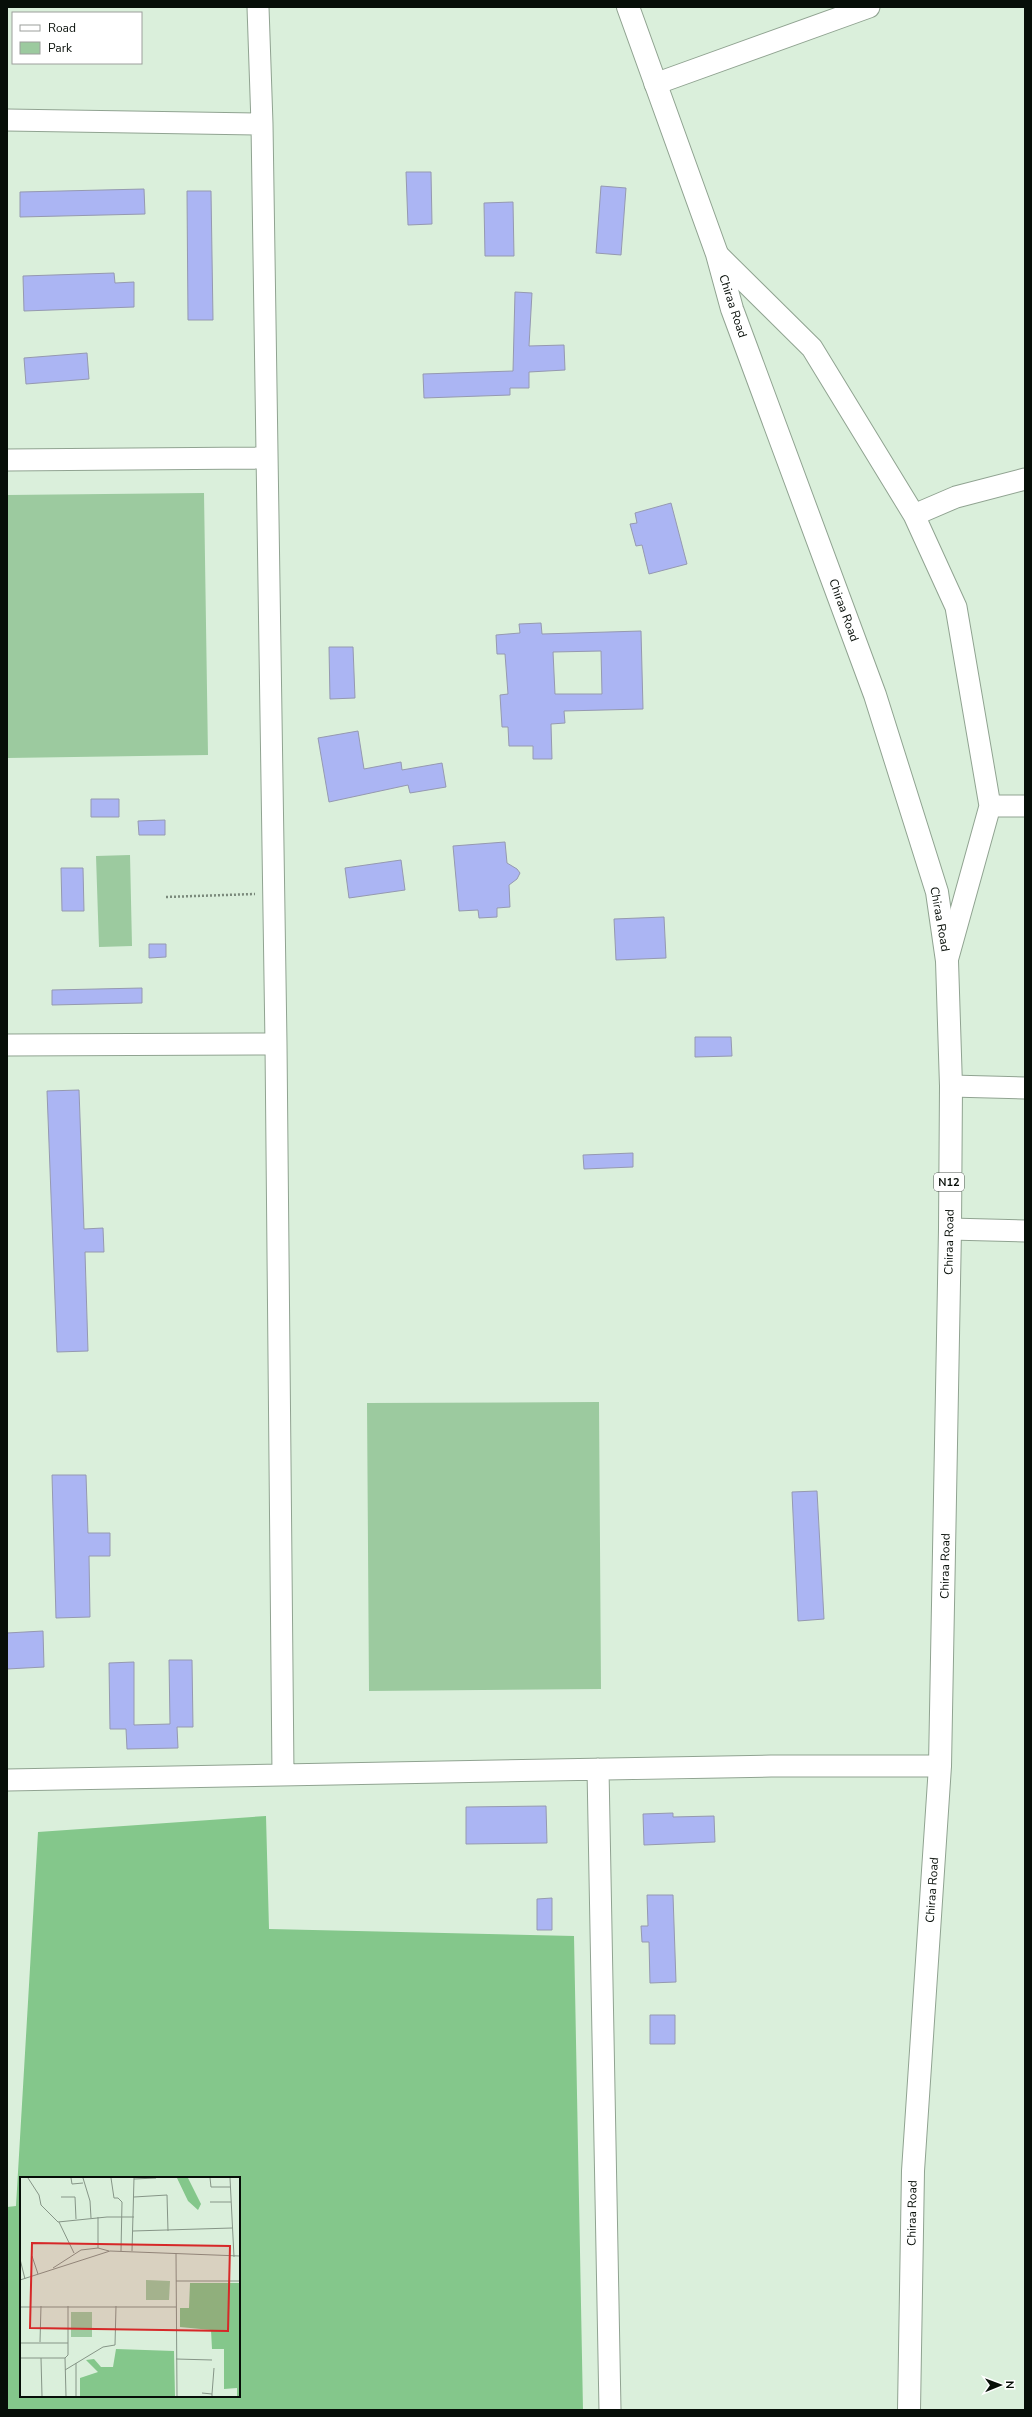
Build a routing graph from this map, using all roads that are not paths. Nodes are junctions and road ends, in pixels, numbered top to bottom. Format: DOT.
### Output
graph roads {
  1 [pos="258,7"];
  2 [pos="628,7"];
  3 [pos="869,7"];
  4 [pos="655,84"];
  5 [pos="7,120"];
  6 [pos="262,124"];
  7 [pos="716,254"];
  8 [pos="267,458"];
  9 [pos="7,460"];
  10 [pos="1025,479"];
  11 [pos="914,515"];
  12 [pos="990,806"];
  13 [pos="1025,806"];
  14 [pos="948,961"];
  15 [pos="276,1044"];
  16 [pos="7,1045"];
  17 [pos="951,1086"];
  18 [pos="1025,1088"];
  19 [pos="950,1229"];
  20 [pos="1025,1231"];
  21 [pos="940,1766"];
  22 [pos="598,1770"];
  23 [pos="283,1774"];
  24 [pos="7,1780"];
  25 [pos="610,2410"];
  26 [pos="909,2410"];
  1 -- 6 [label="street"];
  2 -- 4 [label="highway, Chiraa Road / N12"];
  3 -- 4 [label="street"];
  4 -- 7 [label="highway, Chiraa Road / N12"];
  5 -- 6 [label="street"];
  6 -- 8 [label="street"];
  7 -- 11 [label="street"];
  7 -- 14 [label="highway, Chiraa Road / N12"];
  8 -- 9 [label="street"];
  8 -- 15 [label="street"];
  10 -- 11 [label="street"];
  11 -- 12 [label="street"];
  12 -- 13 [label="street"];
  12 -- 14 [label="street"];
  14 -- 17 [label="highway, Chiraa Road / N12"];
  15 -- 16 [label="street"];
  15 -- 23 [label="street"];
  17 -- 18 [label="street"];
  17 -- 19 [label="highway, Chiraa Road / N12"];
  19 -- 20 [label="street"];
  19 -- 21 [label="highway, Chiraa Road / N12"];
  21 -- 22 [label="street"];
  21 -- 26 [label="highway, Chiraa Road / N12"];
  22 -- 23 [label="street"];
  22 -- 25 [label="street"];
  23 -- 24 [label="street"];
}
